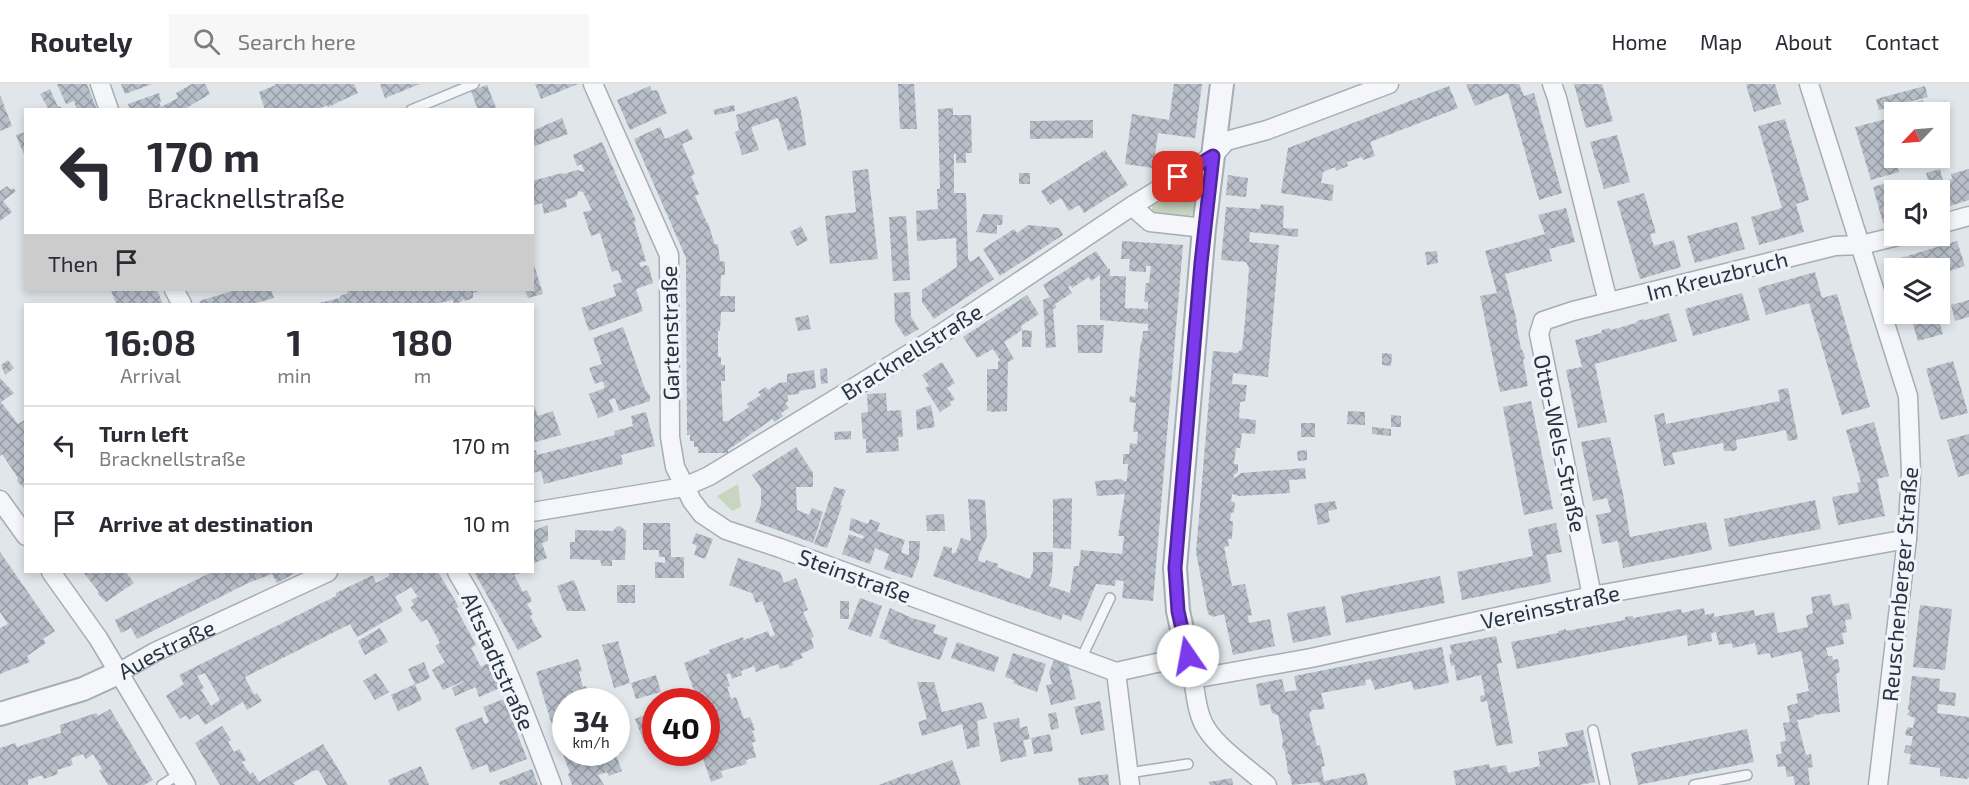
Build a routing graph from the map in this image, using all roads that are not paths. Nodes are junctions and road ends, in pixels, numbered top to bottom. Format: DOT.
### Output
graph roads {
  1 [pos="100,84"];
  2 [pos="474,84"];
  3 [pos="593,84"];
  4 [pos="1222,84"];
  5 [pos="1389,84"];
  6 [pos="1552,84"];
  7 [pos="1809,84"];
  8 [pos="108,108"];
  9 [pos="416,108"];
  10 [pos="1213,156"];
  11 [pos="1132,206"];
  12 [pos="1969,216"];
  13 [pos="1950,221"];
  14 [pos="1204,228"];
  15 [pos="1884,240"];
  16 [pos="1861,246"];
  17 [pos="1608,302"];
  18 [pos="1573,311"];
  19 [pos="684,487"];
  20 [pos="0,500"];
  21 [pos="534,512"];
  22 [pos="24,533"];
  23 [pos="1907,539"];
  24 [pos="52,573"];
  25 [pos="326,573"];
  26 [pos="458,573"];
  27 [pos="1592,596"];
  28 [pos="1110,598"];
  29 [pos="1188,656"];
  30 [pos="1081,659"];
  31 [pos="1116,672"];
  32 [pos="118,674"];
  33 [pos="1193,679"];
  34 [pos="0,714"];
  35 [pos="1593,730"];
  36 [pos="1188,764"];
  37 [pos="1747,775"];
  38 [pos="1129,779"];
  39 [pos="183,780"];
  40 [pos="162,785"];
  41 [pos="552,785"];
  42 [pos="1267,785"];
  43 [pos="1605,785"];
  44 [pos="1694,785"];
  45 [pos="1878,785"];
  1 -- 8 [label="street"];
  2 -- 9 [label="lane"];
  3 -- 19 [label="street, Gartenstraße"];
  4 -- 10 [label="street"];
  5 -- 10 [label="street, Bracknellstraße"];
  6 -- 17 [label="street"];
  7 -- 16 [label="street, Reuschenberger Straße"];
  10 -- 11 [label="street, Bracknellstraße"];
  10 -- 14 [label="street"];
  11 -- 14 [label="street"];
  11 -- 19 [label="street, Bracknellstraße"];
  12 -- 13 [label="street"];
  14 -- 29 [label="street"];
  15 -- 16 [label="street"];
  16 -- 17 [label="street, Im Kreuzbruch"];
  16 -- 23 [label="street, Reuschenberger Straße"];
  17 -- 18 [label="street, Im Kreuzbruch"];
  18 -- 27 [label="street, Otto-Wels-Straße"];
  19 -- 21 [label="street"];
  19 -- 30 [label="street, Steinstraße"];
  20 -- 22 [label="street"];
  23 -- 27 [label="street, Vereinsstraße"];
  23 -- 45 [label="street, Reuschenberger Straße"];
  24 -- 32 [label="street"];
  25 -- 32 [label="street, Auestraße"];
  26 -- 41 [label="street, Altstadtstraße"];
  27 -- 33 [label="street, Vereinsstraße"];
  28 -- 30 [label="lane"];
  29 -- 31 [label="street"];
  29 -- 33 [label="street"];
  30 -- 31 [label="street, Steinstraße"];
  31 -- 38 [label="street"];
  32 -- 34 [label="street, Auestraße"];
  32 -- 39 [label="street"];
  33 -- 42 [label="street"];
  35 -- 43 [label="lane"];
  36 -- 38 [label="lane"];
  37 -- 44 [label="lane"];
  39 -- 40 [label="lane"];
}
